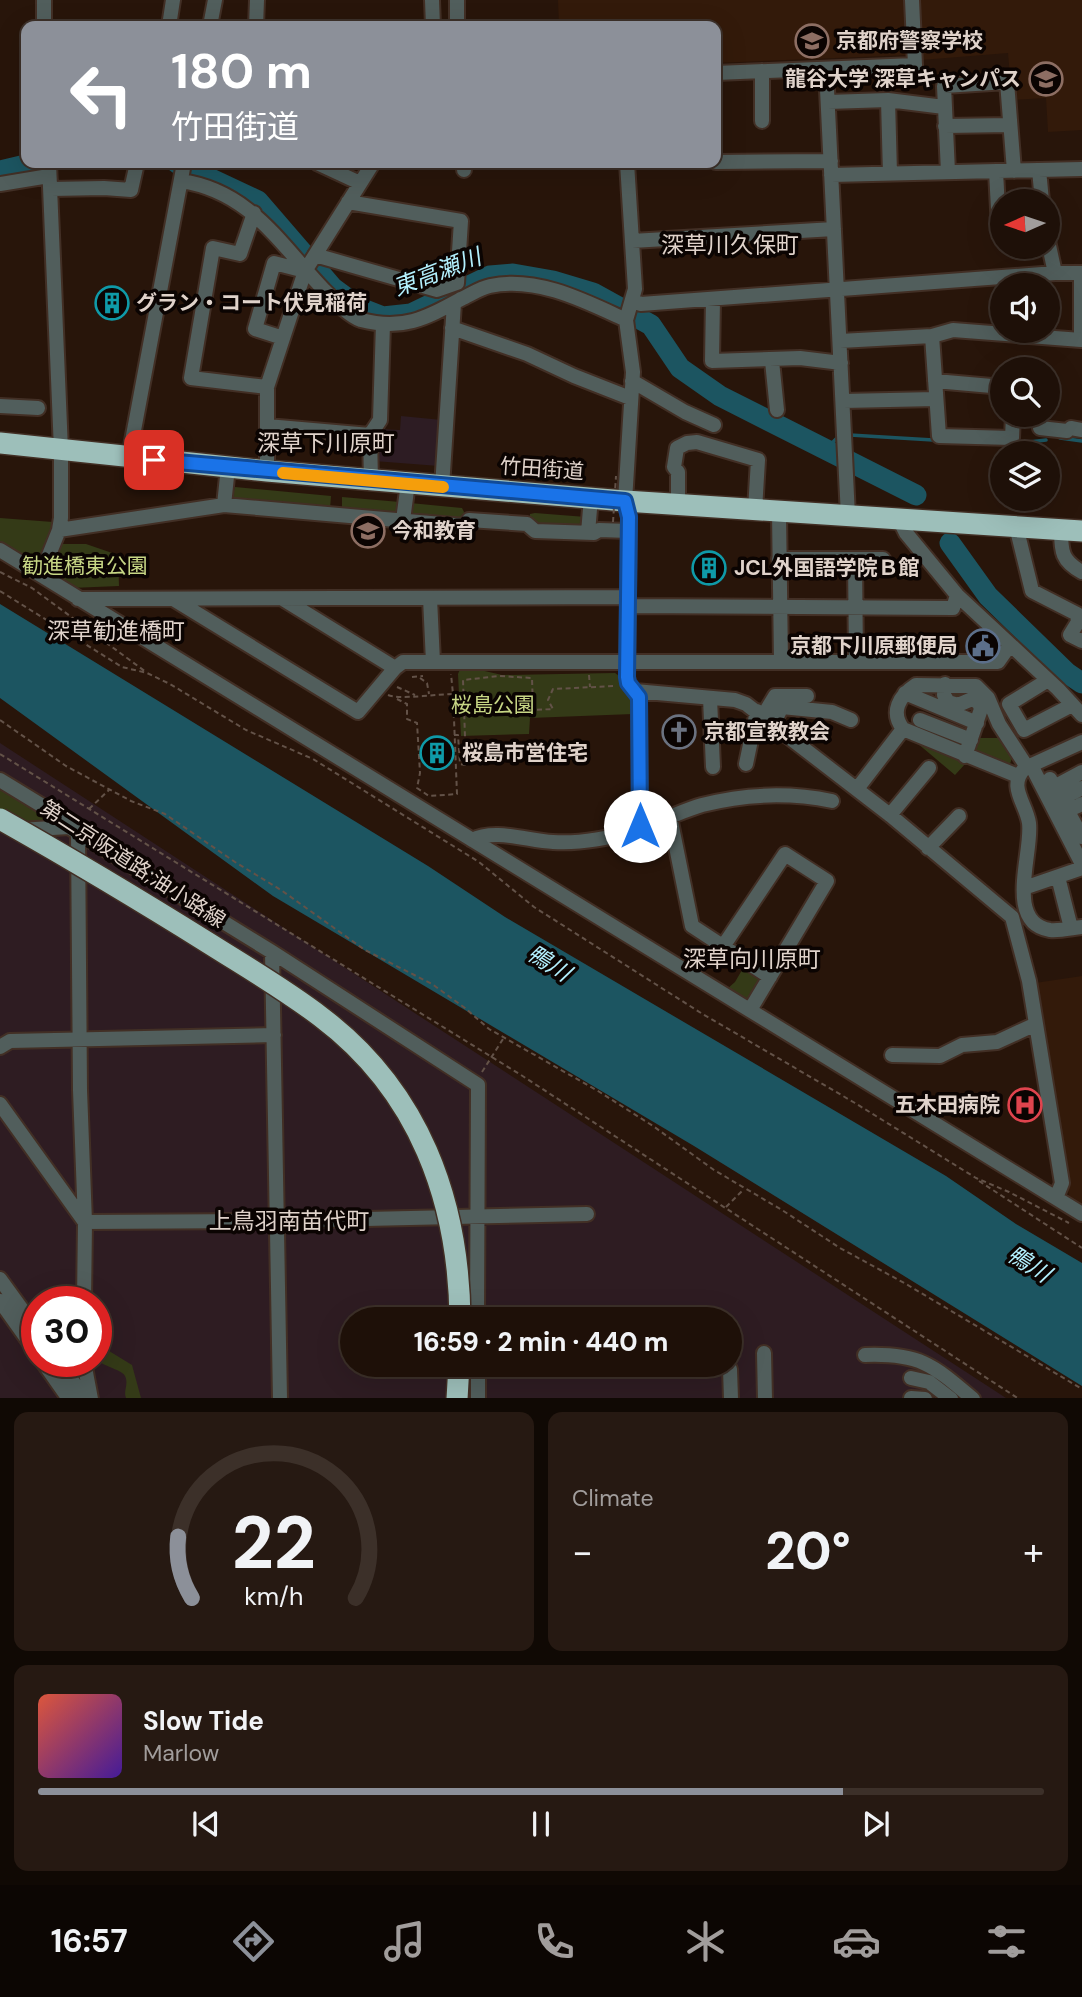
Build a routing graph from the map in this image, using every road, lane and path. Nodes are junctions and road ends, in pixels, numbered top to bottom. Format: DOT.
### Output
graph roads {
  1 [pos="44,0"];
  2 [pos="173,0"];
  3 [pos="215,0"];
  4 [pos="257,0"];
  5 [pos="432,0"];
  6 [pos="457,0"];
  7 [pos="912,0"];
  8 [pos="44,21"];
  9 [pos="170,21"];
  10 [pos="211,21"];
  11 [pos="256,21"];
  12 [pos="433,21"];
  13 [pos="457,21"];
  14 [pos="826,69"];
  15 [pos="762,71"];
  16 [pos="721,73"];
  17 [pos="888,100"];
  18 [pos="828,102"];
  19 [pos="944,107"];
  20 [pos="762,121"];
  21 [pos="1010,125"];
  22 [pos="946,126"];
  23 [pos="721,162"];
  24 [pos="136,168"];
  25 [pos="328,168"];
  26 [pos="370,168"];
  27 [pos="627,168"];
  28 [pos="831,168"];
  29 [pos="1082,169"];
  30 [pos="1039,170"];
  31 [pos="996,171"];
  32 [pos="1014,171"];
  33 [pos="948,172"];
  34 [pos="182,173"];
  35 [pos="890,173"];
  36 [pos="50,174"];
  37 [pos="360,183"];
  38 [pos="0,184"];
  39 [pos="997,189"];
  40 [pos="1041,189"];
  41 [pos="348,202"];
  42 [pos="254,213"];
  43 [pos="834,229"];
  44 [pos="632,241"];
  45 [pos="314,256"];
  46 [pos="1052,259"];
  47 [pos="305,271"];
  48 [pos="1055,273"];
  49 [pos="1060,273"];
  50 [pos="1081,273"];
  51 [pos="990,278"];
  52 [pos="838,290"];
  53 [pos="713,299"];
  54 [pos="632,301"];
  55 [pos="454,303"];
  56 [pos="626,320"];
  57 [pos="383,324"];
  58 [pos="452,328"];
  59 [pos="932,336"];
  60 [pos="283,338"];
  61 [pos="840,341"];
  62 [pos="772,360"];
  63 [pos="841,363"];
  64 [pos="632,381"];
  65 [pos="935,381"];
  66 [pos="990,386"];
  67 [pos="267,387"];
  68 [pos="630,398"];
  69 [pos="936,399"];
  70 [pos="844,401"];
  71 [pos="0,406"];
  72 [pos="38,408"];
  73 [pos="777,410"];
  74 [pos="714,425"];
  75 [pos="267,426"];
  76 [pos="1012,427"];
  77 [pos="1040,428"];
  78 [pos="1073,430"];
  79 [pos="370,435"];
  80 [pos="0,443"];
  81 [pos="61,450"];
  82 [pos="129,457"];
  83 [pos="228,467"];
  84 [pos="267,471"];
  85 [pos="616,476"];
  86 [pos="371,481"];
  87 [pos="408,483"];
  88 [pos="442,486"];
  89 [pos="592,497"];
  90 [pos="625,501"];
  91 [pos="224,505"];
  92 [pos="678,505"];
  93 [pos="755,510"];
  94 [pos="779,512"];
  95 [pos="848,516"];
  96 [pos="903,519"];
  97 [pos="404,520"];
  98 [pos="613,522"];
  99 [pos="1016,526"];
  100 [pos="59,530"];
  101 [pos="1072,530"];
  102 [pos="629,531"];
  103 [pos="587,533"];
  104 [pos="0,550"];
  105 [pos="779,559"];
  106 [pos="855,559"];
  107 [pos="883,559"];
  108 [pos="0,572"];
  109 [pos="1082,572"];
  110 [pos="41,575"];
  111 [pos="0,591"];
  112 [pos="957,595"];
  113 [pos="430,598"];
  114 [pos="76,599"];
  115 [pos="283,599"];
  116 [pos="175,600"];
  117 [pos="628,602"];
  118 [pos="780,607"];
  119 [pos="856,608"];
  120 [pos="1076,638"];
  121 [pos="1010,646"];
  122 [pos="433,662"];
  123 [pos="450,662"];
  124 [pos="781,662"];
  125 [pos="856,662"];
  126 [pos="627,663"];
  127 [pos="395,668"];
  128 [pos="589,670"];
  129 [pos="147,673"];
  130 [pos="420,678"];
  131 [pos="1048,680"];
  132 [pos="939,684"];
  133 [pos="381,685"];
  134 [pos="590,687"];
  135 [pos="617,687"];
  136 [pos="635,691"];
  137 [pos="905,693"];
  138 [pos="429,694"];
  139 [pos="453,694"];
  140 [pos="415,695"];
  141 [pos="807,696"];
  142 [pos="709,698"];
  143 [pos="397,699"];
  144 [pos="927,703"];
  145 [pos="1077,710"];
  146 [pos="764,717"];
  147 [pos="0,720"];
  148 [pos="851,720"];
  149 [pos="920,720"];
  150 [pos="454,723"];
  151 [pos="465,723"];
  152 [pos="977,723"];
  153 [pos="454,730"];
  154 [pos="466,730"];
  155 [pos="908,732"];
  156 [pos="454,735"];
  157 [pos="971,740"];
  158 [pos="1082,741"];
  159 [pos="0,754"];
  160 [pos="965,756"];
  161 [pos="746,764"];
  162 [pos="713,766"];
  163 [pos="929,768"];
  164 [pos="1025,769"];
  165 [pos="1079,774"];
  166 [pos="0,780"];
  167 [pos="860,785"];
  168 [pos="110,789"];
  169 [pos="1058,794"];
  170 [pos="832,801"];
  171 [pos="1082,804"];
  172 [pos="0,808"];
  173 [pos="88,810"];
  174 [pos="890,815"];
  175 [pos="959,816"];
  176 [pos="670,817"];
  177 [pos="11,820"];
  178 [pos="640,826"];
  179 [pos="73,830"];
  180 [pos="0,831"];
  181 [pos="1082,837"];
  182 [pos="472,840"];
  183 [pos="928,848"];
  184 [pos="1082,867"];
  185 [pos="1058,877"];
  186 [pos="1024,888"];
  187 [pos="1076,928"];
  188 [pos="724,945"];
  189 [pos="272,952"];
  190 [pos="770,977"];
  191 [pos="750,1010"];
  192 [pos="1036,1024"];
  193 [pos="274,1035"];
  194 [pos="80,1038"];
  195 [pos="504,1038"];
  196 [pos="0,1047"];
  197 [pos="892,1055"];
  198 [pos="490,1056"];
  199 [pos="476,1083"];
  200 [pos="0,1104"];
  201 [pos="976,1178"];
  202 [pos="745,1188"];
  203 [pos="1056,1198"];
  204 [pos="725,1208"];
  205 [pos="587,1214"];
  206 [pos="477,1217"];
  207 [pos="1078,1220"];
  208 [pos="277,1221"];
  209 [pos="85,1222"];
  210 [pos="1082,1248"];
  211 [pos="0,1279"];
  212 [pos="84,1286"];
  213 [pos="0,1301"];
  214 [pos="459,1307"];
  215 [pos="477,1307"];
  216 [pos="21,1308"];
  217 [pos="21,1331"];
  218 [pos="764,1353"];
  219 [pos="865,1355"];
  220 [pos="54,1377"];
  221 [pos="71,1377"];
  222 [pos="86,1377"];
  223 [pos="458,1377"];
  224 [pos="478,1377"];
  225 [pos="731,1377"];
  226 [pos="911,1383"];
  227 [pos="1082,1389"];
  228 [pos="69,1398"];
  229 [pos="88,1398"];
  230 [pos="280,1398"];
  231 [pos="457,1398"];
  232 [pos="478,1398"];
  233 [pos="732,1398"];
  234 [pos="765,1398"];
  235 [pos="925,1398"];
  236 [pos="939,1398"];
  237 [pos="951,1398"];
  238 [pos="962,1398"];
  239 [pos="974,1398"];
  240 [pos="1019,1398"];
  1 -- 8 [label="street"];
  2 -- 9 [label="street"];
  3 -- 10 [label="street"];
  4 -- 11 [label="street"];
  5 -- 12 [label="street"];
  6 -- 13 [label="street"];
  7 -- 14 [label="street"];
  14 -- 15 [label="street"];
  14 -- 18 [label="street"];
  15 -- 16 [label="street"];
  15 -- 20 [label="street"];
  17 -- 18 [label="street"];
  17 -- 19 [label="street"];
  17 -- 35 [label="street"];
  18 -- 28 [label="street"];
  19 -- 21 [label="street"];
  19 -- 22 [label="street"];
  21 -- 22 [label="street"];
  21 -- 32 [label="street"];
  22 -- 33 [label="street"];
  23 -- 28 [label="street"];
  24 -- 36 [label="street"];
  25 -- 37 [label="street"];
  26 -- 37 [label="street"];
  27 -- 44 [label="street"];
  28 -- 35 [label="street"];
  28 -- 43 [label="street"];
  29 -- 30 [label="street"];
  30 -- 32 [label="street"];
  30 -- 40 [label="street"];
  31 -- 32 [label="street"];
  31 -- 33 [label="street"];
  31 -- 39 [label="street"];
  33 -- 35 [label="street"];
  34 -- 42 [label="street"];
  34 -- 82 [label="street"];
  36 -- 38 [label="street"];
  36 -- 81 [label="street"];
  37 -- 41 [label="street"];
  41 -- 45 [label="street"];
  41 -- 45 [label="street"];
  42 -- 47 [label="street"];
  42 -- 67 [label="street"];
  43 -- 44 [label="street"];
  43 -- 52 [label="street"];
  44 -- 54 [label="street"];
  45 -- 47 [label="street"];
  46 -- 48 [label="street"];
  47 -- 57 [label="street"];
  47 -- 60 [label="street"];
  47 -- 60 [label="street"];
  49 -- 50 [label="street"];
  50 -- 59 [label="street"];
  51 -- 52 [label="street"];
  52 -- 53 [label="street"];
  52 -- 61 [label="street"];
  53 -- 54 [label="street"];
  53 -- 62 [label="street"];
  54 -- 56 [label="street"];
  55 -- 56 [label="street"];
  55 -- 57 [label="street"];
  55 -- 58 [label="street"];
  56 -- 64 [label="street"];
  57 -- 79 [label="street"];
  58 -- 68 [label="street"];
  58 -- 88 [label="street"];
  59 -- 61 [label="street"];
  59 -- 65 [label="street"];
  60 -- 67 [label="street"];
  61 -- 63 [label="street"];
  62 -- 63 [label="street"];
  62 -- 73 [label="street"];
  63 -- 70 [label="street"];
  64 -- 68 [label="street"];
  64 -- 74 [label="street"];
  65 -- 66 [label="street"];
  65 -- 69 [label="street"];
  67 -- 75 [label="street"];
  68 -- 90 [label="street"];
  69 -- 70 [label="street"];
  69 -- 76 [label="street"];
  70 -- 95 [label="street"];
  71 -- 72 [label="street"];
  75 -- 79 [label="street"];
  75 -- 84 [label="street"];
  77 -- 78 [label="street"];
  79 -- 86 [label="street"];
  80 -- 81 [label="highway, 竹田街道"];
  81 -- 82 [label="highway, 竹田街道"];
  81 -- 100 [label="street"];
  82 -- 83 [label="highway, 竹田街道"];
  83 -- 84 [label="highway, 竹田街道"];
  83 -- 91 [label="street"];
  84 -- 86 [label="highway, 竹田街道"];
  85 -- 98 [label="path, bridge"];
  86 -- 87 [label="highway, 竹田街道"];
  87 -- 88 [label="highway, 竹田街道"];
  87 -- 97 [label="street"];
  88 -- 89 [label="highway, 竹田街道"];
  89 -- 90 [label="highway, 竹田街道"];
  89 -- 103 [label="street"];
  90 -- 92 [label="highway, 竹田街道"];
  90 -- 102 [label="street"];
  91 -- 97 [label="street"];
  91 -- 100 [label="street"];
  92 -- 93 [label="highway, 竹田街道"];
  92 -- 93 [label="street"];
  93 -- 94 [label="highway, 竹田街道"];
  94 -- 95 [label="highway, 竹田街道"];
  94 -- 105 [label="street"];
  95 -- 96 [label="highway, 竹田街道"];
  96 -- 99 [label="highway, 竹田街道"];
  96 -- 112 [label="street"];
  97 -- 103 [label="street"];
  99 -- 101 [label="highway, 竹田街道"];
  99 -- 120 [label="street"];
  100 -- 110 [label="street"];
  101 -- 109 [label="street"];
  102 -- 103 [label="street"];
  102 -- 117 [label="street"];
  104 -- 110 [label="street"];
  105 -- 106 [label="street"];
  105 -- 118 [label="street"];
  106 -- 107 [label="street"];
  106 -- 119 [label="street"];
  108 -- 129 [label="path"];
  110 -- 114 [label="street"];
  111 -- 129 [label="path"];
  112 -- 119 [label="street"];
  112 -- 121 [label="street"];
  113 -- 115 [label="street"];
  113 -- 117 [label="street"];
  113 -- 122 [label="street"];
  114 -- 116 [label="street"];
  114 -- 182 [label="street"];
  115 -- 116 [label="street"];
  115 -- 127 [label="street"];
  116 -- 133 [label="street"];
  117 -- 118 [label="street"];
  117 -- 126 [label="street"];
  118 -- 119 [label="street"];
  118 -- 124 [label="street"];
  119 -- 125 [label="street"];
  121 -- 125 [label="street"];
  121 -- 131 [label="street"];
  122 -- 123 [label="street"];
  122 -- 127 [label="street"];
  123 -- 126 [label="street"];
  123 -- 139 [label="path"];
  124 -- 125 [label="street"];
  124 -- 126 [label="street"];
  126 -- 136 [label="street"];
  127 -- 133 [label="street"];
  128 -- 134 [label="path"];
  129 -- 201 [label="path"];
  130 -- 138 [label="path"];
  131 -- 145 [label="street"];
  131 -- 145 [label="street"];
  132 -- 137 [label="street"];
  132 -- 144 [label="street"];
  132 -- 152 [label="street"];
  132 -- 164 [label="street"];
  133 -- 140 [label="path"];
  133 -- 143 [label="path"];
  134 -- 135 [label="path"];
  134 -- 151 [label="path"];
  136 -- 142 [label="street"];
  136 -- 178 [label="street"];
  137 -- 144 [label="street"];
  137 -- 155 [label="street"];
  138 -- 139 [label="path"];
  138 -- 140 [label="path"];
  139 -- 150 [label="path"];
  140 -- 143 [label="path"];
  141 -- 146 [label="street"];
  142 -- 146 [label="street"];
  142 -- 162 [label="street"];
  143 -- 156 [label="path"];
  144 -- 149 [label="street"];
  144 -- 152 [label="street"];
  146 -- 148 [label="street"];
  146 -- 161 [label="street"];
  146 -- 174 [label="street"];
  147 -- 168 [label="path"];
  149 -- 155 [label="street"];
  149 -- 157 [label="street"];
  150 -- 151 [label="path"];
  150 -- 153 [label="path"];
  151 -- 154 [label="path"];
  152 -- 157 [label="street"];
  153 -- 154 [label="path"];
  153 -- 156 [label="path"];
  154 -- 156 [label="path"];
  155 -- 160 [label="street"];
  155 -- 167 [label="street"];
  157 -- 160 [label="street"];
  158 -- 164 [label="street"];
  159 -- 173 [label="path"];
  160 -- 164 [label="street"];
  163 -- 174 [label="street"];
  164 -- 184 [label="street"];
  164 -- 186 [label="street"];
  165 -- 169 [label="street"];
  166 -- 179 [label="street"];
  168 -- 173 [label="path"];
  168 -- 195 [label="path"];
  169 -- 171 [label="street"];
  169 -- 181 [label="street"];
  170 -- 176 [label="street"];
  172 -- 177 [label="highway, 第二京阪道路;油小路線"];
  173 -- 198 [label="path"];
  174 -- 183 [label="street"];
  175 -- 183 [label="street"];
  176 -- 178 [label="street"];
  176 -- 188 [label="street"];
  177 -- 214 [label="highway, 第二京阪道路;油小路線, bridge"];
  178 -- 182 [label="street"];
  179 -- 180 [label="street"];
  179 -- 189 [label="street"];
  179 -- 194 [label="street"];
  182 -- 191 [label="street"];
  183 -- 192 [label="street"];
  184 -- 185 [label="street"];
  185 -- 186 [label="street"];
  185 -- 187 [label="street"];
  186 -- 187 [label="street"];
  188 -- 190 [label="street"];
  188 -- 190 [label="street"];
  189 -- 193 [label="street"];
  189 -- 199 [label="street"];
  190 -- 191 [label="street"];
  191 -- 203 [label="street"];
  192 -- 197 [label="street"];
  192 -- 203 [label="street"];
  193 -- 194 [label="street"];
  193 -- 208 [label="street"];
  194 -- 196 [label="street"];
  194 -- 209 [label="street"];
  195 -- 198 [label="path"];
  195 -- 202 [label="path"];
  198 -- 199 [label="path"];
  198 -- 204 [label="path"];
  199 -- 206 [label="street"];
  200 -- 209 [label="street"];
  201 -- 207 [label="path"];
  201 -- 210 [label="path"];
  202 -- 204 [label="path"];
  202 -- 227 [label="path"];
  203 -- 207 [label="street"];
  204 -- 240 [label="path"];
  205 -- 206 [label="street"];
  206 -- 208 [label="street"];
  206 -- 215 [label="street"];
  208 -- 209 [label="street"];
  208 -- 230 [label="street"];
  209 -- 212 [label="street"];
  211 -- 216 [label="street"];
  213 -- 217 [label="street"];
  218 -- 234 [label="street"];
  219 -- 239 [label="street"];
  220 -- 228 [label="street"];
  221 -- 229 [label="street"];
  222 -- 229 [label="street"];
  223 -- 231 [label="highway"];
  224 -- 232 [label="street"];
  225 -- 233 [label="street"];
  226 -- 235 [label="street"];
  226 -- 236 [label="street"];
  226 -- 237 [label="street"];
  226 -- 238 [label="street"];
}
